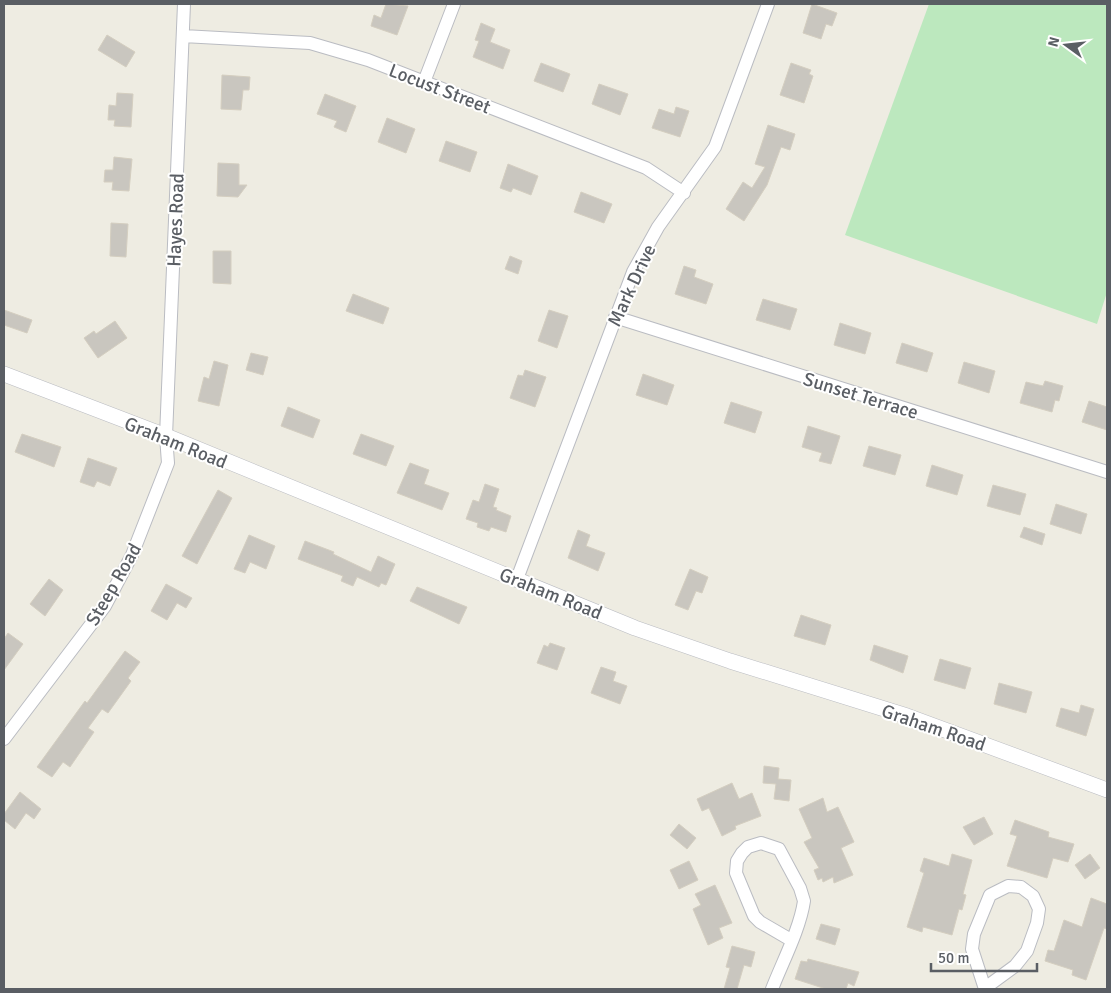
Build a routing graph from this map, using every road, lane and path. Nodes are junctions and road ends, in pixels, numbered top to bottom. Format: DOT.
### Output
graph roads {
  1 [pos="184,4"];
  2 [pos="454,4"];
  3 [pos="768,4"];
  4 [pos="183,36"];
  5 [pos="424,82"];
  6 [pos="684,192"];
  7 [pos="615,317"];
  8 [pos="4,374"];
  9 [pos="166,436"];
  10 [pos="1107,472"];
  11 [pos="517,579"];
  12 [pos="4,740"];
  13 [pos="1107,790"];
  14 [pos="791,940"];
  15 [pos="772,989"];
  16 [pos="985,989"];
  1 -- 4 [label="street, Hayes Road"];
  2 -- 5 [label="street"];
  3 -- 6 [label="street, Mark Drive"];
  4 -- 5 [label="street, Locust Street"];
  4 -- 9 [label="street, Hayes Road"];
  5 -- 6 [label="street, Locust Street"];
  6 -- 7 [label="street, Mark Drive"];
  7 -- 10 [label="street, Sunset Terrace"];
  7 -- 11 [label="street, Mark Drive"];
  8 -- 9 [label="street, Graham Road"];
  9 -- 11 [label="street, Graham Road"];
  9 -- 12 [label="street, Steep Road"];
  11 -- 13 [label="street, Graham Road"];
  14 -- 14 [label="street"];
  14 -- 15 [label="street"];
  16 -- 16 [label="street"];
}
